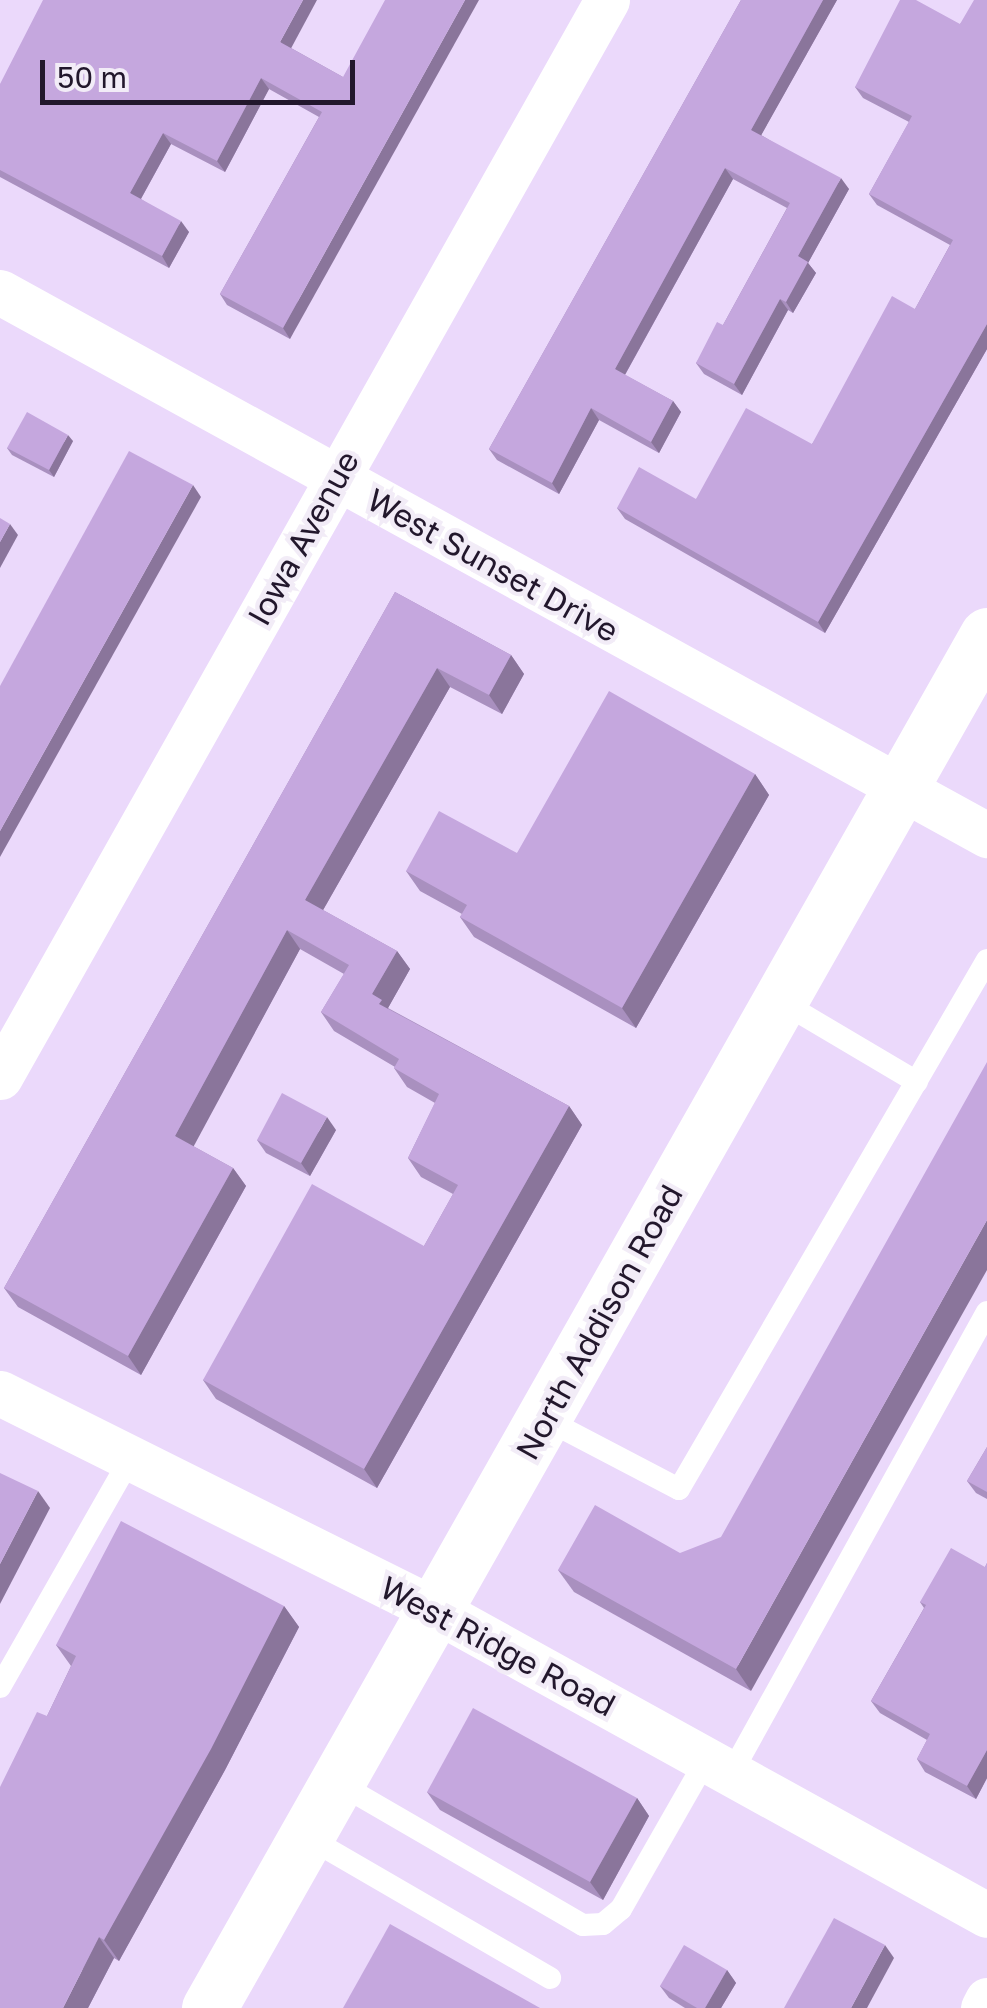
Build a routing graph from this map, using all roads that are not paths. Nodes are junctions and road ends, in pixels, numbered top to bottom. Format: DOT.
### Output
graph roads {
  1 [pos="606,0"];
  2 [pos="0,292"];
  3 [pos="336,480"];
  4 [pos="987,635"];
  5 [pos="900,786"];
  6 [pos="987,835"];
  7 [pos="987,960"];
  8 [pos="780,1001"];
  9 [pos="0,1077"];
  10 [pos="916,1082"];
  11 [pos="987,1312"];
  12 [pos="0,1393"];
  13 [pos="545,1419"];
  14 [pos="131,1457"];
  15 [pos="437,1611"];
  16 [pos="0,1688"];
  17 [pos="719,1765"];
  18 [pos="338,1784"];
  19 [pos="307,1837"];
  20 [pos="987,1915"];
  21 [pos="550,1978"];
  22 [pos="987,2000"];
  23 [pos="209,2008"];
  24 [pos="983,2008"];
  1 -- 3 [label="street, Iowa Avenue"];
  2 -- 3 [label="street, West Sunset Drive"];
  3 -- 5 [label="street, West Sunset Drive"];
  3 -- 9 [label="street, Iowa Avenue"];
  4 -- 5 [label="street, North Addison Road"];
  5 -- 6 [label="street, West Sunset Drive"];
  5 -- 8 [label="street, North Addison Road"];
  7 -- 10 [label="lane"];
  8 -- 10 [label="lane"];
  8 -- 13 [label="street, North Addison Road"];
  10 -- 13 [label="lane"];
  11 -- 17 [label="lane"];
  12 -- 14 [label="street, West Ridge Road"];
  13 -- 15 [label="street, North Addison Road"];
  14 -- 15 [label="street, West Ridge Road"];
  14 -- 16 [label="lane"];
  15 -- 17 [label="street, West Ridge Road"];
  15 -- 18 [label="street, North Addison Road"];
  17 -- 18 [label="lane"];
  17 -- 20 [label="street, West Ridge Road"];
  18 -- 19 [label="street, North Addison Road"];
  19 -- 21 [label="lane"];
  19 -- 23 [label="street, North Addison Road"];
  22 -- 24 [label="street"];
}
